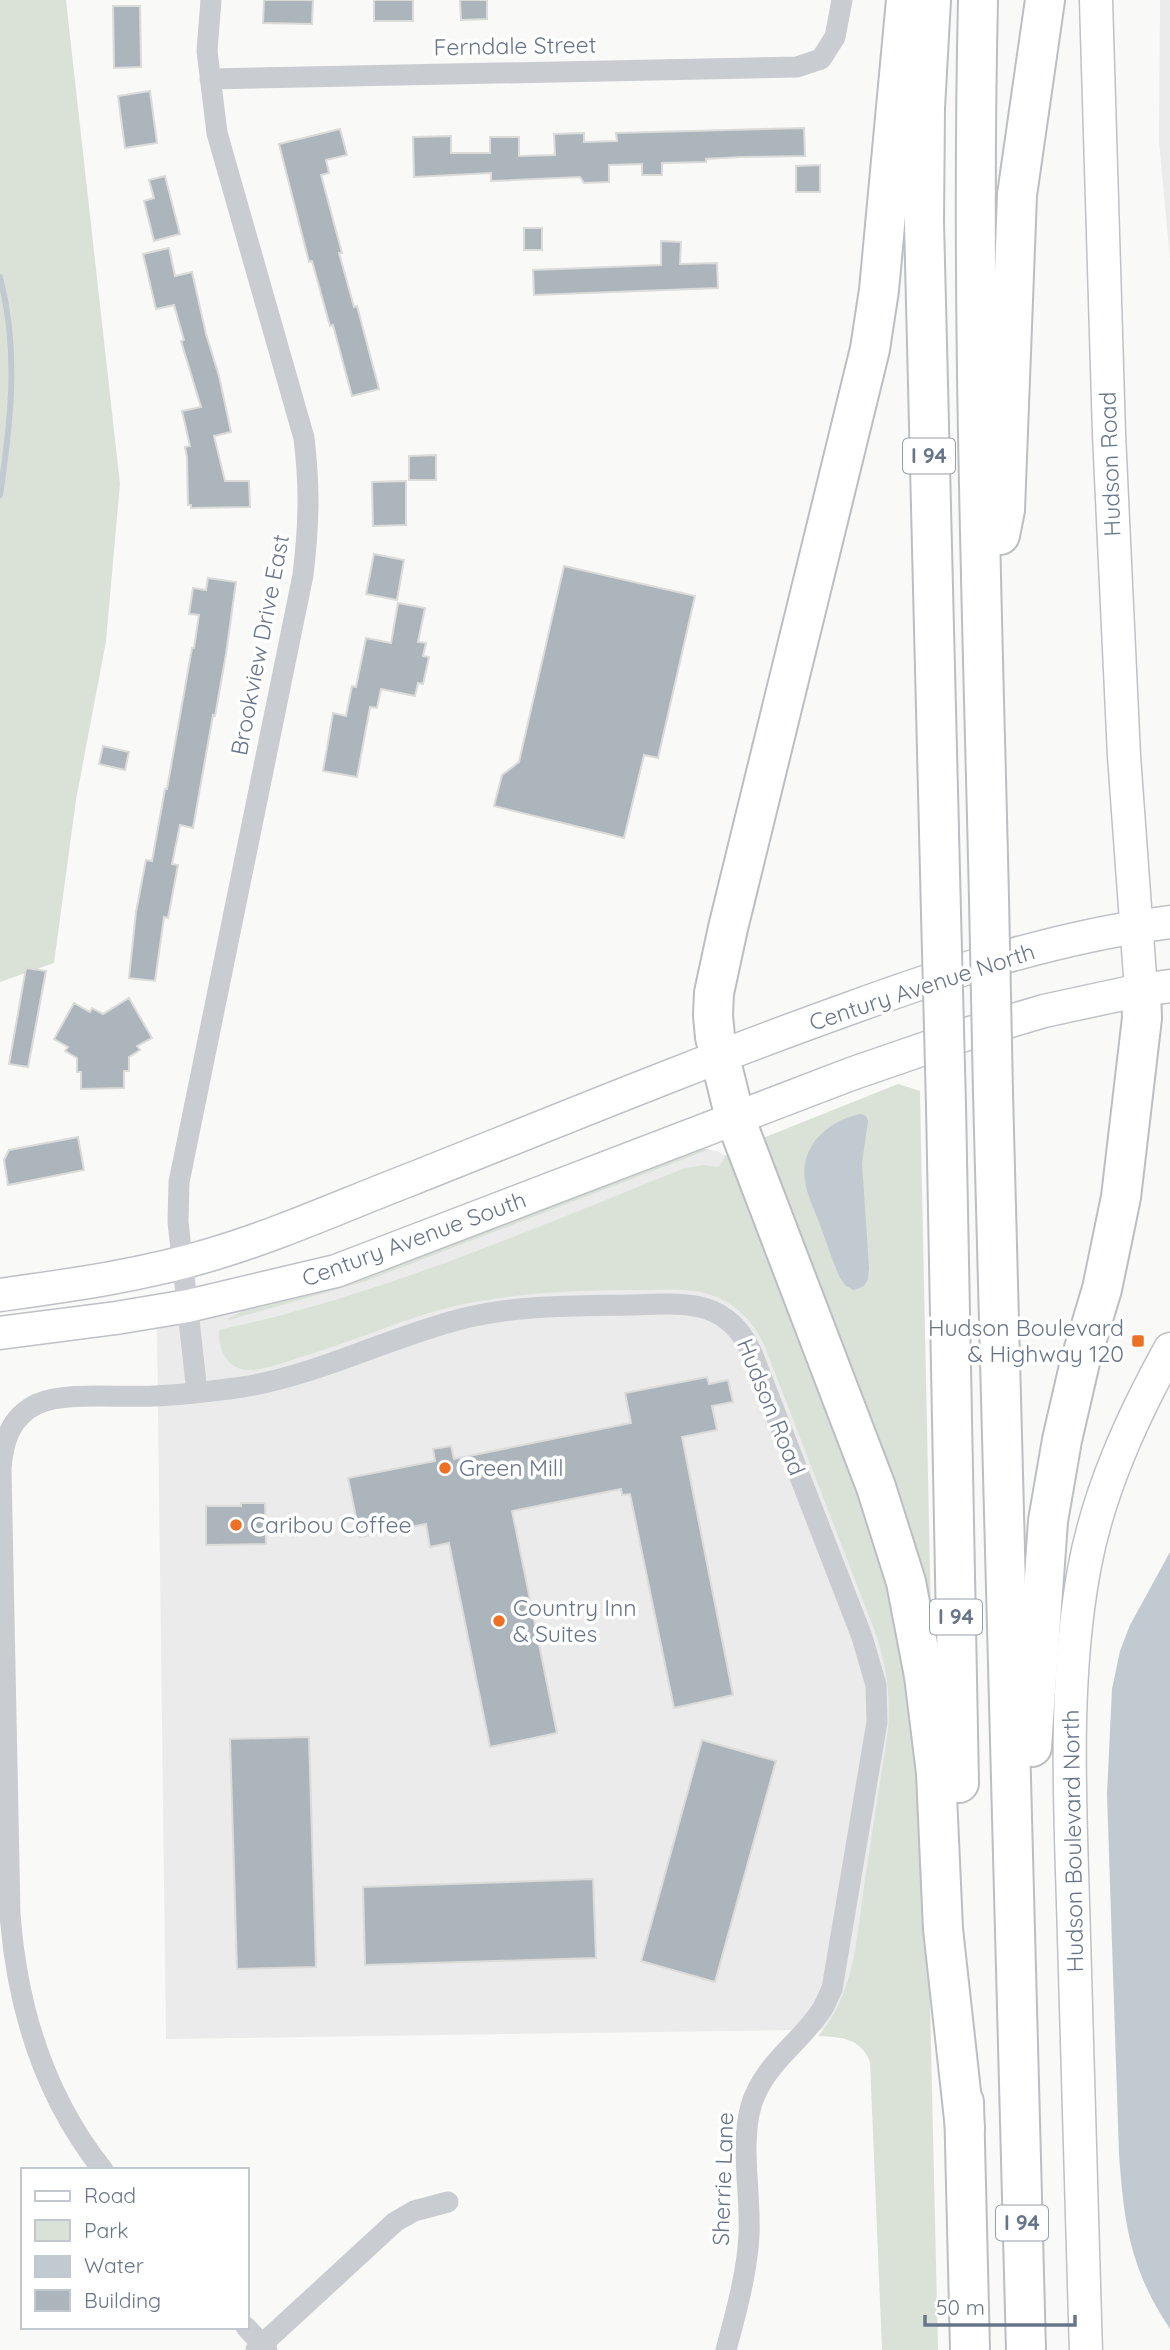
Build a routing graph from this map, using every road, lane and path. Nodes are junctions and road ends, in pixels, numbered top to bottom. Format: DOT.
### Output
graph roads {
  1 [pos="211,0"];
  2 [pos="842,0"];
  3 [pos="906,0"];
  4 [pos="930,0"];
  5 [pos="978,0"];
  6 [pos="1045,0"];
  7 [pos="1100,7"];
  8 [pos="210,79"];
  9 [pos="982,612"];
  10 [pos="1170,922"];
  11 [pos="1138,926"];
  12 [pos="1155,988"];
  13 [pos="719,1056"];
  14 [pos="735,1118"];
  15 [pos="183,1262"];
  16 [pos="0,1294"];
  17 [pos="188,1306"];
  18 [pos="0,1334"];
  19 [pos="1170,1349"];
  20 [pos="197,1392"];
  21 [pos="5,1914"];
  22 [pos="807,2027"];
  23 [pos="1019,2095"];
  24 [pos="965,2128"];
  25 [pos="102,2168"];
  26 [pos="448,2202"];
  27 [pos="248,2329"];
  28 [pos="262,2348"];
  29 [pos="726,2350"];
  30 [pos="970,2350"];
  31 [pos="1026,2350"];
  32 [pos="1086,2350"];
  1 -- 8 [label="street, Brookview Drive East"];
  2 -- 8 [label="street, Ferndale Street"];
  3 -- 13 [label="highway"];
  4 -- 24 [label="highway, I 94, bridge"];
  5 -- 9 [label="highway, I 94"];
  6 -- 9 [label="highway"];
  7 -- 11 [label="main road, Hudson Road"];
  8 -- 15 [label="street, Brookview Drive East"];
  9 -- 23 [label="highway, I 94, bridge"];
  10 -- 11 [label="main road, Century Avenue North"];
  11 -- 12 [label="main road, Hudson Road"];
  11 -- 13 [label="main road, Century Avenue North"];
  12 -- 14 [label="main road"];
  12 -- 23 [label="highway"];
  13 -- 14 [label="highway"];
  13 -- 15 [label="main road"];
  14 -- 17 [label="main road, Century Avenue South"];
  14 -- 24 [label="highway"];
  15 -- 16 [label="main road"];
  15 -- 17 [label="street"];
  17 -- 18 [label="main road, Century Avenue South"];
  17 -- 20 [label="street"];
  19 -- 32 [label="main road, Hudson Boulevard North"];
  20 -- 21 [label="street, Hudson Road"];
  20 -- 22 [label="street, Hudson Road"];
  21 -- 25 [label="street, Hudson Road"];
  22 -- 29 [label="street, Sherrie Lane"];
  23 -- 31 [label="highway, I 94"];
  24 -- 30 [label="highway, I 94"];
  26 -- 28 [label="street"];
  27 -- 28 [label="street"];
}
